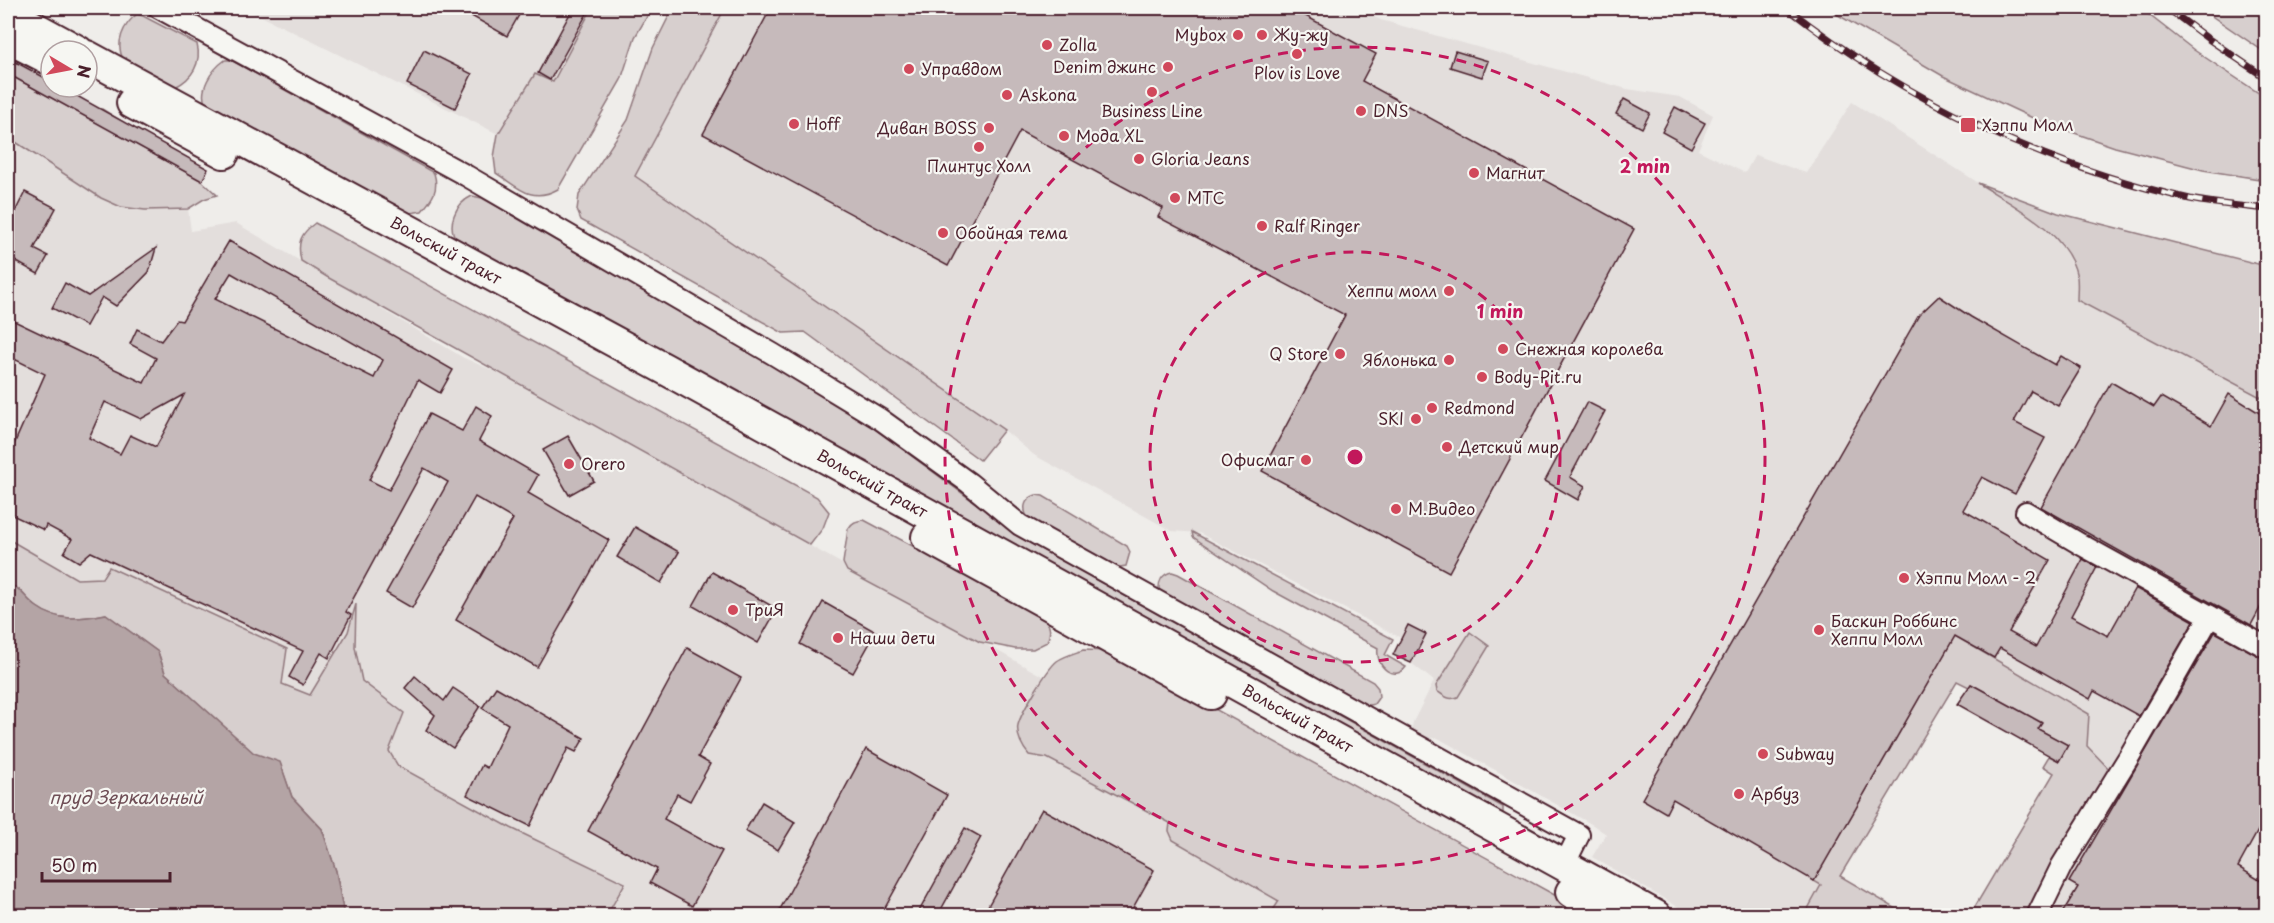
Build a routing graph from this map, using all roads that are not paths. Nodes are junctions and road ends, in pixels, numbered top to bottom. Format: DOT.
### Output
graph roads {
  1 [pos="159,8"];
  2 [pos="8,13"];
  3 [pos="8,38"];
  4 [pos="56,39"];
  5 [pos="39,54"];
  6 [pos="99,62"];
  7 [pos="99,85"];
  8 [pos="2026,512"];
  9 [pos="2210,616"];
  10 [pos="2266,647"];
  11 [pos="1564,865"];
  12 [pos="1612,915"];
  13 [pos="1656,915"];
  14 [pos="2037,915"];
  1 -- 11 [label="street"];
  2 -- 4 [label="main road"];
  3 -- 5 [label="main road"];
  6 -- 11 [label="main road, Вольский тракт"];
  7 -- 12 [label="main road, Вольский тракт"];
  8 -- 9 [label="street"];
  9 -- 10 [label="street"];
  9 -- 14 [label="street"];
  11 -- 13 [label="main road, Вольский тракт"];
}
